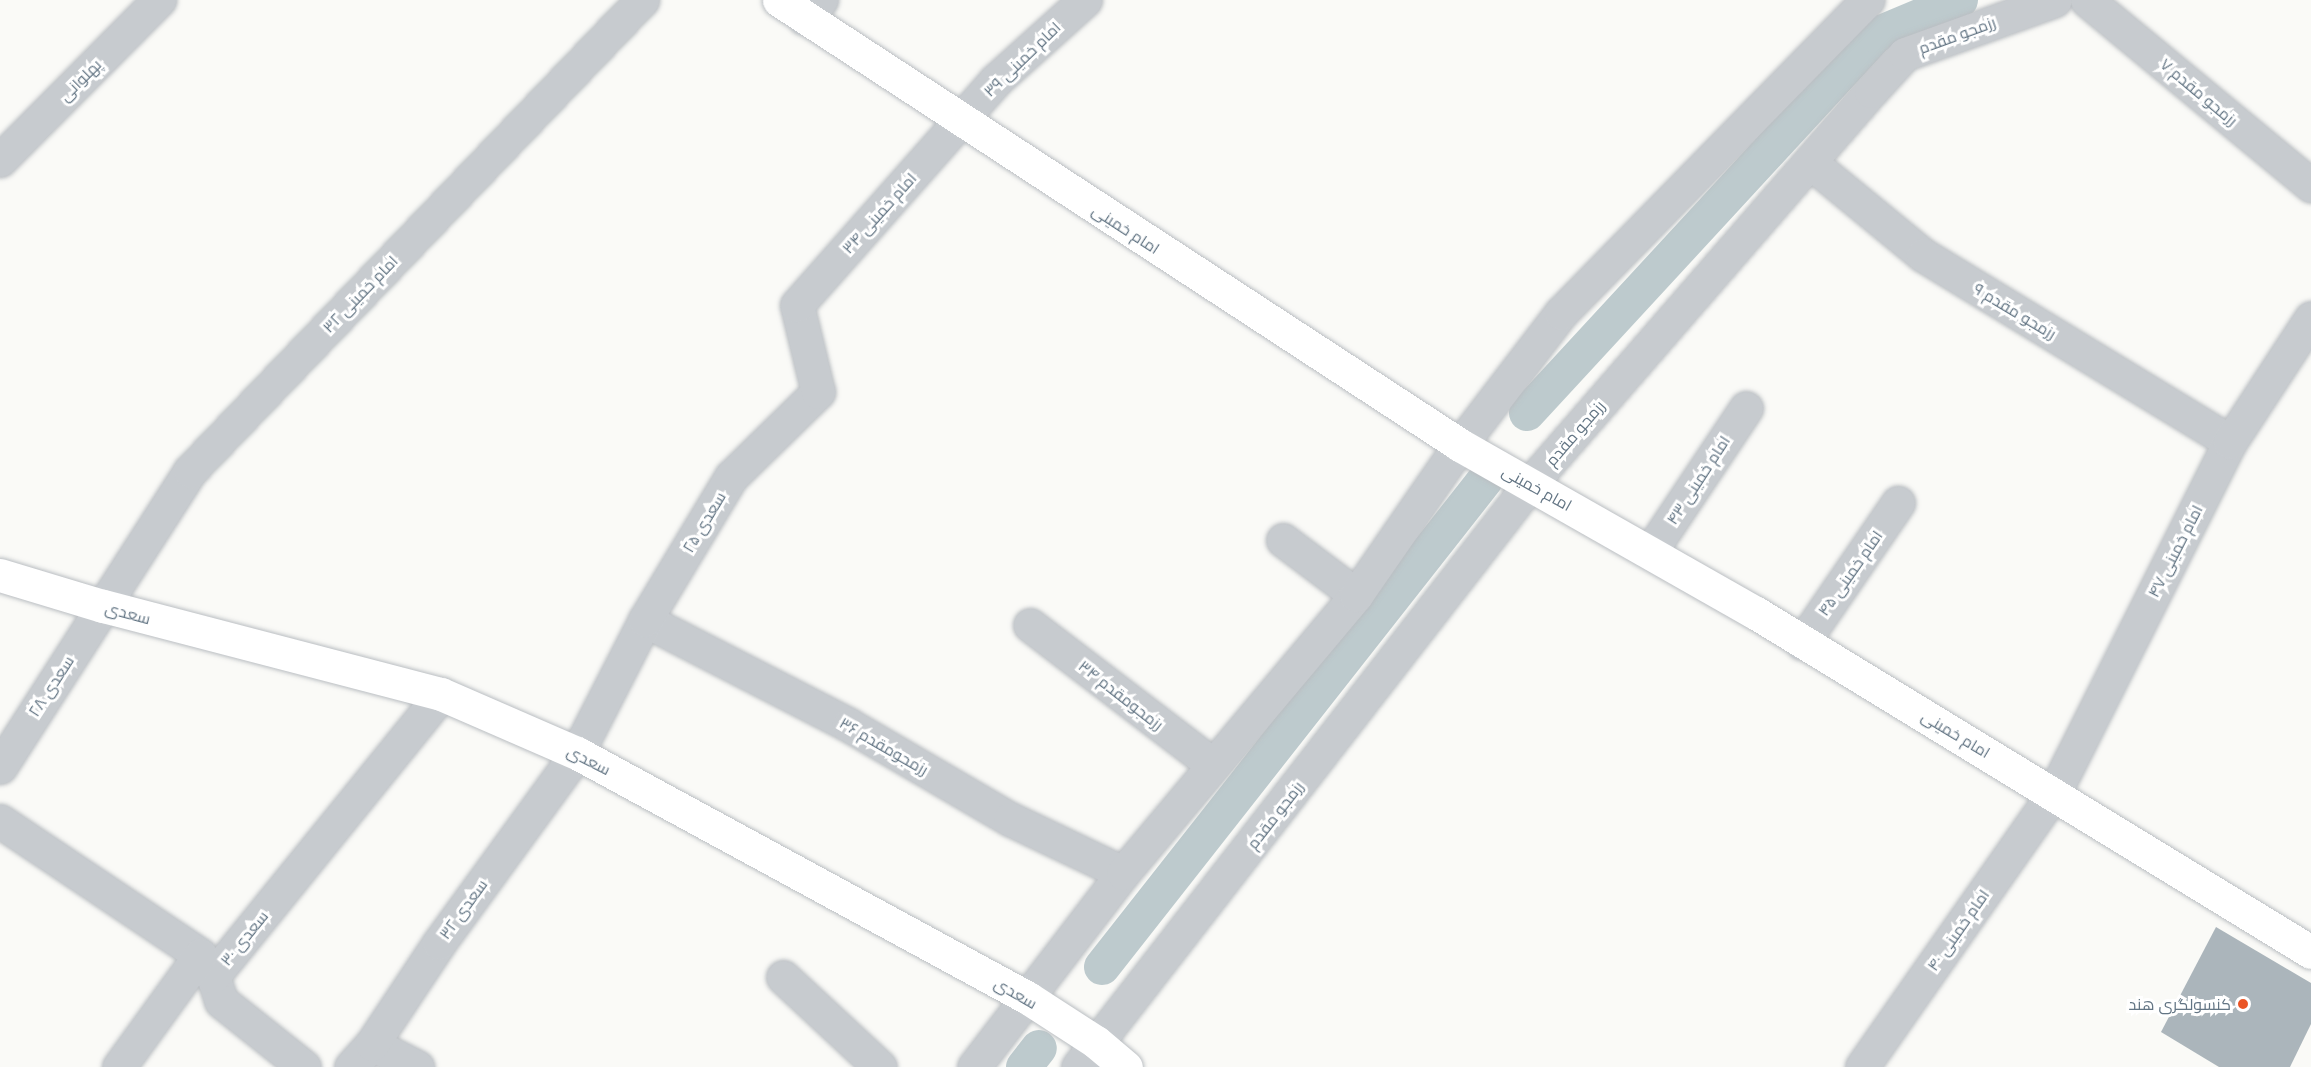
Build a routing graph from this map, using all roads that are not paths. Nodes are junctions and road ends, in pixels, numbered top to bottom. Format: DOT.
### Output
graph roads {
  1 [pos="159,0"];
  2 [pos="642,0"];
  3 [pos="1085,0"];
  4 [pos="1867,0"];
  5 [pos="2055,0"];
  6 [pos="2088,0"];
  7 [pos="801,6"];
  8 [pos="962,122"];
  9 [pos="0,160"];
  10 [pos="1811,163"];
  11 [pos="2311,185"];
  12 [pos="797,304"];
  13 [pos="2311,318"];
  14 [pos="1746,408"];
  15 [pos="2230,442"];
  16 [pos="1460,445"];
  17 [pos="1530,484"];
  18 [pos="1898,503"];
  19 [pos="1283,540"];
  20 [pos="1650,552"];
  21 [pos="0,575"];
  22 [pos="1356,595"];
  23 [pos="102,606"];
  24 [pos="645,620"];
  25 [pos="1030,625"];
  26 [pos="1802,643"];
  27 [pos="441,694"];
  28 [pos="577,753"];
  29 [pos="1213,765"];
  30 [pos="0,767"];
  31 [pos="2054,792"];
  32 [pos="0,820"];
  33 [pos="1123,873"];
  34 [pos="2311,952"];
  35 [pos="206,965"];
  36 [pos="783,977"];
  37 [pos="1028,998"];
  38 [pos="362,1055"];
  39 [pos="1087,1055"];
  40 [pos="119,1067"];
  41 [pos="303,1067"];
  42 [pos="417,1067"];
  43 [pos="880,1067"];
  44 [pos="974,1067"];
  45 [pos="1126,1067"];
  46 [pos="1862,1067"];
  1 -- 9 [label="street, پهلوانی"];
  2 -- 23 [label="street, امام خمینی ۳۲"];
  3 -- 8 [label="street, امام خمینی ۳۹"];
  4 -- 16 [label="street"];
  5 -- 10 [label="street, رزمجو مقدم"];
  6 -- 11 [label="street, رزمجو مقدم ۷"];
  7 -- 8 [label="main road, امام خمینی"];
  8 -- 12 [label="street, امام خمینی ۳۴"];
  8 -- 16 [label="main road, امام خمینی"];
  10 -- 15 [label="street, رزمجو مقدم ۹"];
  10 -- 17 [label="street, رزمجو مقدم"];
  12 -- 24 [label="street, سعدی ۲۵"];
  13 -- 15 [label="street, امام خمینی ۴۷"];
  14 -- 20 [label="street, امام خمینی ۴۳"];
  15 -- 31 [label="street, امام خمینی ۴۷"];
  16 -- 17 [label="main road, امام خمینی"];
  16 -- 22 [label="street"];
  17 -- 20 [label="main road, امام خمینی"];
  17 -- 39 [label="street, رزمجو مقدم"];
  18 -- 26 [label="street, امام خمینی ۴۵"];
  19 -- 22 [label="street"];
  20 -- 26 [label="main road, امام خمینی"];
  21 -- 23 [label="main road, سعدی"];
  22 -- 29 [label="street"];
  23 -- 27 [label="main road, سعدی"];
  23 -- 30 [label="street, سعدی ۲۸"];
  24 -- 28 [label="street, سعدی ۲۵"];
  24 -- 33 [label="street, رزمجومقدم ۳۶"];
  25 -- 29 [label="street, رزمجومقدم ۳۴"];
  26 -- 31 [label="main road, امام خمینی"];
  27 -- 28 [label="main road, سعدی"];
  27 -- 35 [label="street, سعدی ۳۰"];
  28 -- 37 [label="main road, سعدی"];
  28 -- 38 [label="street, سعدی ۳۲"];
  29 -- 33 [label="street"];
  31 -- 34 [label="main road, امام خمینی"];
  31 -- 46 [label="street, امام خمینی ۴۰"];
  32 -- 35 [label="street, سعدی ۳۰"];
  33 -- 37 [label="street"];
  35 -- 40 [label="street"];
  35 -- 41 [label="street"];
  36 -- 43 [label="street"];
  37 -- 39 [label="main road, سعدی"];
  37 -- 44 [label="street"];
  38 -- 42 [label="street"];
  39 -- 45 [label="main road, سعدی"];
}
